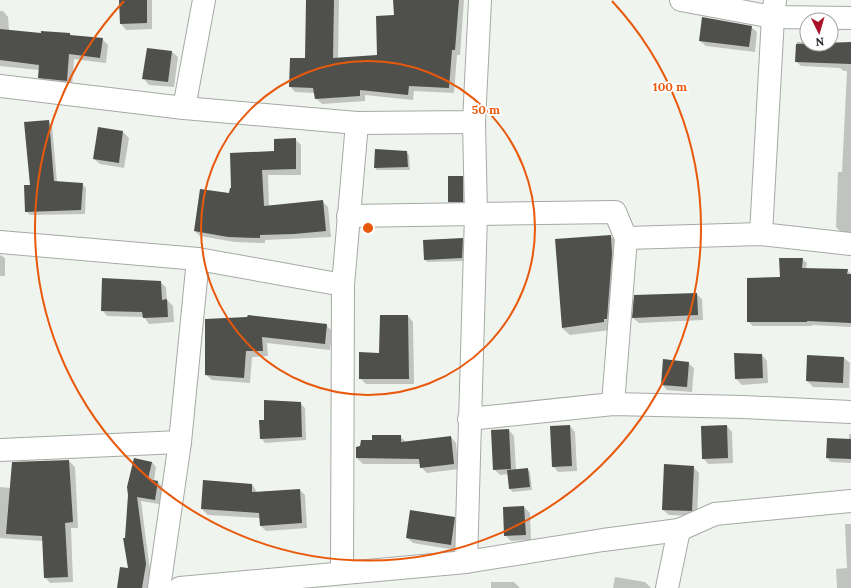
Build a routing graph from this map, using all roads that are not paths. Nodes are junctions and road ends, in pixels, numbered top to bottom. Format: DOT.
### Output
graph roads {
  1 [pos="204,0"];
  2 [pos="480,0"];
  3 [pos="681,0"];
  4 [pos="774,9"];
  5 [pos="851,18"];
  6 [pos="0,86"];
  7 [pos="184,108"];
  8 [pos="474,122"];
  9 [pos="357,123"];
  10 [pos="476,214"];
  11 [pos="348,216"];
  12 [pos="761,234"];
  13 [pos="626,238"];
  14 [pos="0,242"];
  15 [pos="851,244"];
  16 [pos="198,259"];
  17 [pos="343,286"];
  18 [pos="613,404"];
  19 [pos="851,412"];
  20 [pos="469,419"];
  21 [pos="180,442"];
  22 [pos="0,450"];
  23 [pos="851,501"];
  24 [pos="679,530"];
  25 [pos="466,562"];
  26 [pos="342,573"];
  27 [pos="160,588"];
  28 [pos="180,588"];
  29 [pos="667,588"];
  1 -- 7 [label="street"];
  2 -- 8 [label="street"];
  3 -- 4 [label="street"];
  4 -- 5 [label="street"];
  4 -- 12 [label="street"];
  6 -- 7 [label="street"];
  7 -- 9 [label="street"];
  8 -- 9 [label="street"];
  8 -- 10 [label="street"];
  9 -- 11 [label="street"];
  10 -- 11 [label="street"];
  10 -- 13 [label="street"];
  10 -- 20 [label="street"];
  11 -- 17 [label="street"];
  12 -- 13 [label="street"];
  12 -- 15 [label="street"];
  13 -- 18 [label="street"];
  14 -- 16 [label="street"];
  16 -- 17 [label="street"];
  16 -- 21 [label="street"];
  17 -- 26 [label="street"];
  18 -- 19 [label="street"];
  18 -- 20 [label="street"];
  20 -- 25 [label="street"];
  21 -- 22 [label="street"];
  21 -- 27 [label="street"];
  23 -- 24 [label="street"];
  24 -- 25 [label="street"];
  24 -- 29 [label="street"];
  25 -- 26 [label="street"];
  26 -- 28 [label="street"];
}
